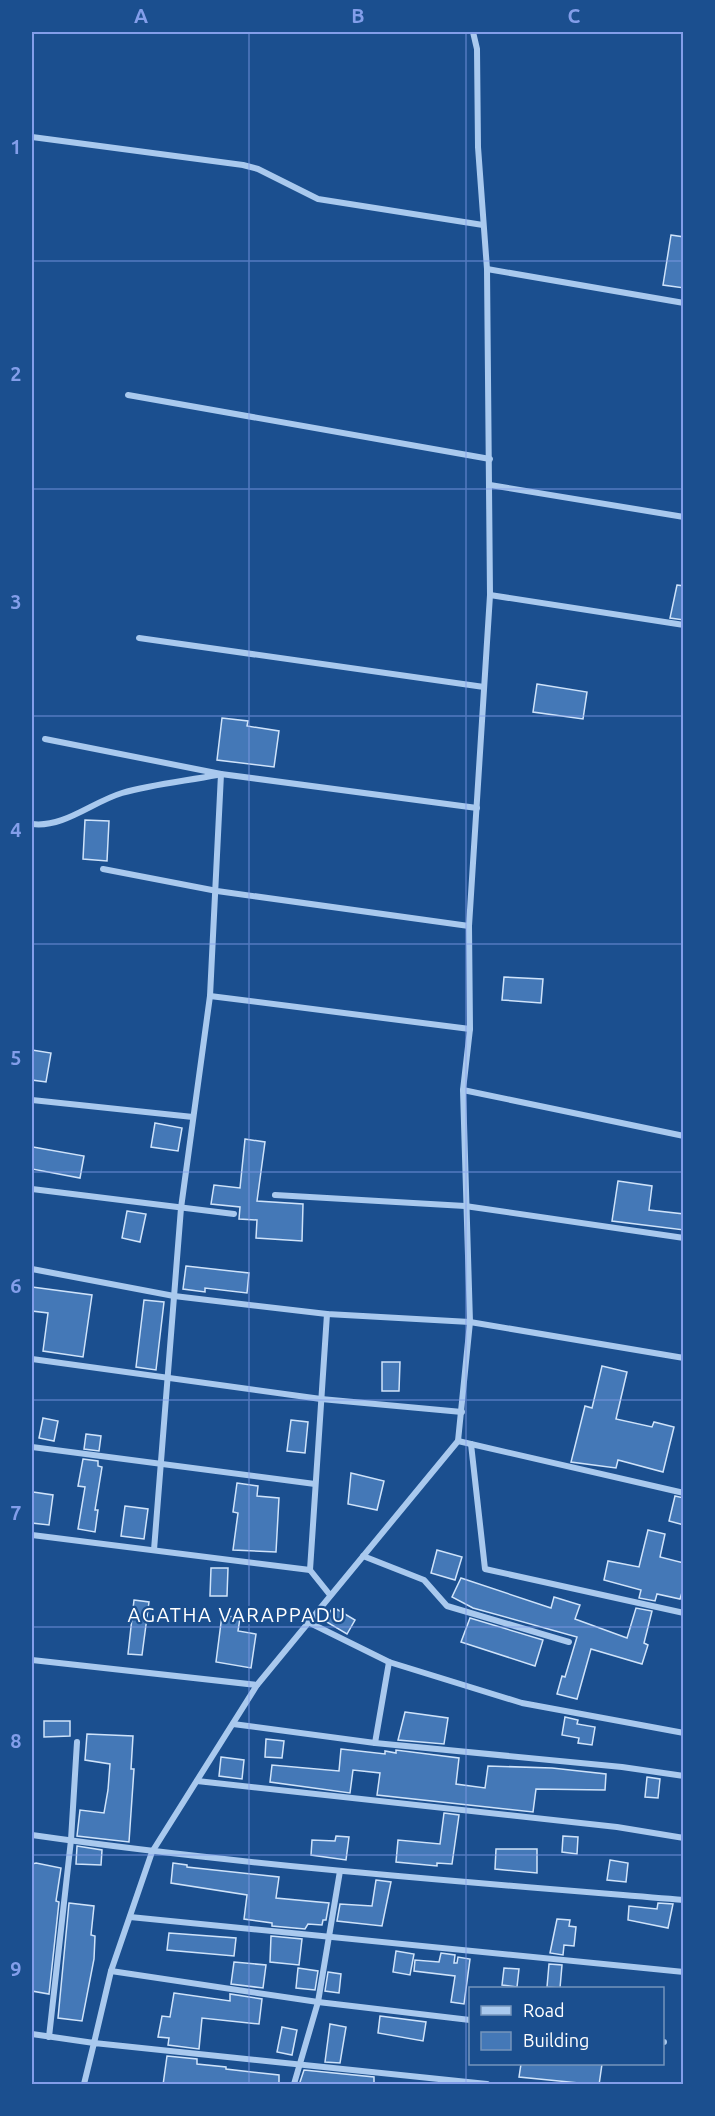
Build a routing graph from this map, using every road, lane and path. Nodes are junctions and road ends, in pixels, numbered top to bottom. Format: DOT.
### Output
graph roads {
  1 [pos="473,32"];
  2 [pos="32,137"];
  3 [pos="483,225"];
  4 [pos="487,269"];
  5 [pos="684,303"];
  6 [pos="128,395"];
  7 [pos="490,459"];
  8 [pos="490,485"];
  9 [pos="684,517"];
  10 [pos="490,595"];
  11 [pos="684,625"];
  12 [pos="139,638"];
  13 [pos="484,687"];
  14 [pos="45,739"];
  15 [pos="221,774"];
  16 [pos="477,808"];
  17 [pos="32,824"];
  18 [pos="103,869"];
  19 [pos="217,891"];
  20 [pos="469,926"];
  21 [pos="210,996"];
  22 [pos="470,1029"];
  23 [pos="463,1090"];
  24 [pos="32,1100"];
  25 [pos="193,1117"];
  26 [pos="684,1136"];
  27 [pos="32,1189"];
  28 [pos="275,1195"];
  29 [pos="465,1206"];
  30 [pos="181,1208"];
  31 [pos="234,1214"];
  32 [pos="684,1238"];
  33 [pos="32,1269"];
  34 [pos="174,1296"];
  35 [pos="327,1314"];
  36 [pos="470,1322"];
  37 [pos="684,1358"];
  38 [pos="32,1359"];
  39 [pos="166,1378"];
  40 [pos="321,1399"];
  41 [pos="462,1412"];
  42 [pos="458,1441"];
  43 [pos="471,1444"];
  44 [pos="32,1447"];
  45 [pos="160,1466"];
  46 [pos="315,1484"];
  47 [pos="684,1493"];
  48 [pos="32,1535"];
  49 [pos="154,1550"];
  50 [pos="363,1556"];
  51 [pos="310,1570"];
  52 [pos="330,1595"];
  53 [pos="684,1613"];
  54 [pos="308,1622"];
  55 [pos="569,1642"];
  56 [pos="32,1660"];
  57 [pos="388,1662"];
  58 [pos="257,1685"];
  59 [pos="233,1724"];
  60 [pos="684,1733"];
  61 [pos="77,1742"];
  62 [pos="375,1743"];
  63 [pos="684,1776"];
  64 [pos="197,1781"];
  65 [pos="32,1835"];
  66 [pos="684,1838"];
  67 [pos="71,1840"];
  68 [pos="152,1852"];
  69 [pos="340,1871"];
  70 [pos="684,1900"];
  71 [pos="130,1917"];
  72 [pos="329,1937"];
  73 [pos="111,1971"];
  74 [pos="684,1972"];
  75 [pos="318,2002"];
  76 [pos="469,2020"];
  77 [pos="32,2034"];
  78 [pos="49,2037"];
  79 [pos="94,2043"];
  80 [pos="298,2064"];
  81 [pos="84,2085"];
  82 [pos="294,2085"];
  83 [pos="487,2085"];
  1 -- 3 [label="street"];
  2 -- 3 [label="street"];
  3 -- 4 [label="street"];
  4 -- 5 [label="street"];
  4 -- 7 [label="street"];
  6 -- 7 [label="street"];
  7 -- 8 [label="street"];
  8 -- 9 [label="street"];
  8 -- 10 [label="street"];
  10 -- 11 [label="street"];
  10 -- 13 [label="street"];
  12 -- 13 [label="street"];
  13 -- 16 [label="street"];
  14 -- 15 [label="street"];
  15 -- 16 [label="street"];
  15 -- 17 [label="street"];
  15 -- 19 [label="street"];
  16 -- 20 [label="street"];
  18 -- 19 [label="street"];
  19 -- 20 [label="street"];
  19 -- 21 [label="street"];
  20 -- 22 [label="street"];
  21 -- 22 [label="street"];
  21 -- 25 [label="street"];
  22 -- 23 [label="street"];
  23 -- 26 [label="street"];
  23 -- 29 [label="street"];
  24 -- 25 [label="street"];
  25 -- 30 [label="street"];
  27 -- 30 [label="street"];
  28 -- 29 [label="street"];
  29 -- 32 [label="street"];
  29 -- 36 [label="street"];
  30 -- 31 [label="street"];
  30 -- 34 [label="street"];
  33 -- 34 [label="street"];
  34 -- 35 [label="street"];
  34 -- 39 [label="street"];
  35 -- 36 [label="street"];
  35 -- 40 [label="street"];
  36 -- 37 [label="street"];
  36 -- 41 [label="street"];
  38 -- 39 [label="street"];
  39 -- 40 [label="street"];
  39 -- 45 [label="street"];
  40 -- 41 [label="street"];
  40 -- 46 [label="street"];
  41 -- 42 [label="street"];
  42 -- 43 [label="street"];
  42 -- 50 [label="street"];
  43 -- 47 [label="street"];
  43 -- 53 [label="street"];
  44 -- 45 [label="street"];
  45 -- 46 [label="street"];
  45 -- 49 [label="street"];
  46 -- 51 [label="street"];
  48 -- 49 [label="street"];
  49 -- 51 [label="street"];
  50 -- 52 [label="street"];
  50 -- 55 [label="street"];
  51 -- 52 [label="street"];
  52 -- 54 [label="street"];
  54 -- 57 [label="street"];
  54 -- 58 [label="street"];
  56 -- 58 [label="street"];
  57 -- 60 [label="street"];
  57 -- 62 [label="street"];
  58 -- 59 [label="street"];
  59 -- 62 [label="street"];
  59 -- 64 [label="street"];
  61 -- 67 [label="street"];
  62 -- 63 [label="street"];
  64 -- 66 [label="street"];
  64 -- 68 [label="street"];
  65 -- 67 [label="street"];
  67 -- 68 [label="street"];
  67 -- 78 [label="street"];
  68 -- 69 [label="street"];
  68 -- 71 [label="street"];
  69 -- 70 [label="street"];
  69 -- 72 [label="street"];
  71 -- 72 [label="street"];
  71 -- 73 [label="street"];
  72 -- 74 [label="street"];
  72 -- 75 [label="street"];
  73 -- 75 [label="street"];
  73 -- 79 [label="street"];
  75 -- 76 [label="street"];
  75 -- 80 [label="street"];
  77 -- 78 [label="street"];
  78 -- 79 [label="street"];
  79 -- 80 [label="street"];
  79 -- 81 [label="street"];
  80 -- 82 [label="street"];
  80 -- 83 [label="street"];
}
